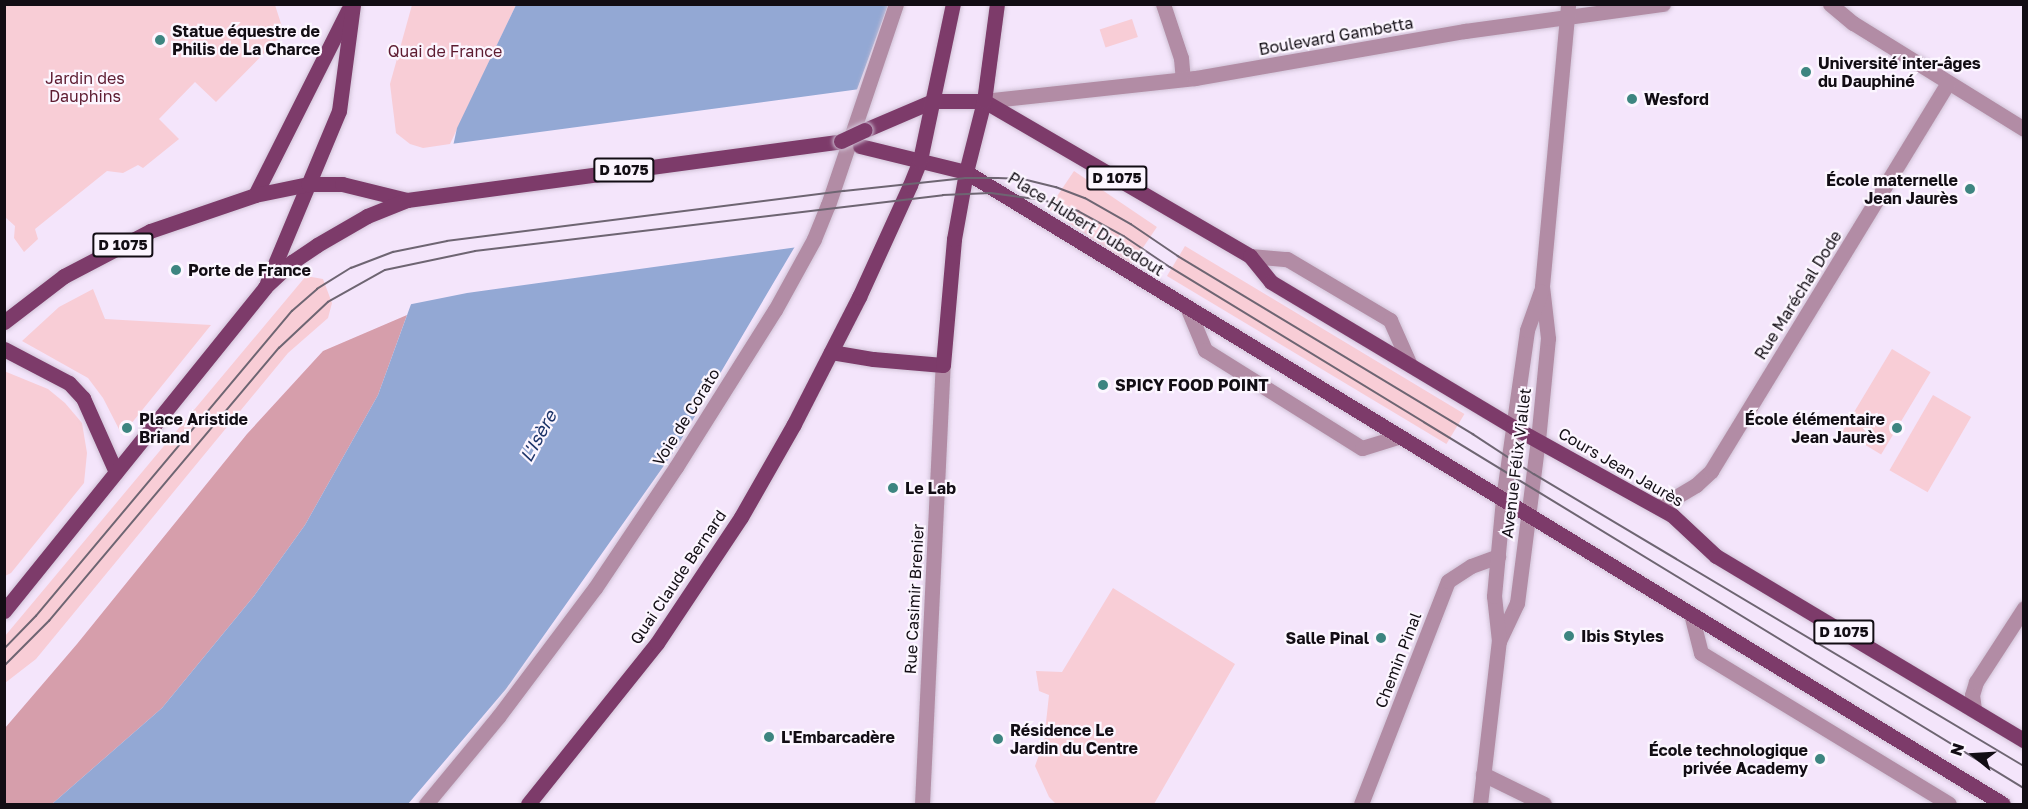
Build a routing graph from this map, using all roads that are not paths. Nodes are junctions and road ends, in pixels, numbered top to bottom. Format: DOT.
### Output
graph roads {
  1 [pos="352,4"];
  2 [pos="896,4"];
  3 [pos="953,4"];
  4 [pos="997,4"];
  5 [pos="1163,4"];
  6 [pos="1663,4"];
  7 [pos="1830,4"];
  8 [pos="1568,11"];
  9 [pos="1189,79"];
  10 [pos="1948,83"];
  11 [pos="933,101"];
  12 [pos="984,101"];
  13 [pos="2024,129"];
  14 [pos="841,141"];
  15 [pos="920,160"];
  16 [pos="966,172"];
  17 [pos="308,184"];
  18 [pos="255,195"];
  19 [pos="406,200"];
  20 [pos="1250,256"];
  21 [pos="1542,286"];
  22 [pos="265,287"];
  23 [pos="1187,307"];
  24 [pos="4,322"];
  25 [pos="4,349"];
  26 [pos="831,352"];
  27 [pos="943,365"];
  28 [pos="1410,365"];
  29 [pos="1513,427"];
  30 [pos="1397,436"];
  31 [pos="1538,440"];
  32 [pos="116,472"];
  33 [pos="1503,499"];
  34 [pos="1659,507"];
  35 [pos="1528,515"];
  36 [pos="1498,556"];
  37 [pos="4,611"];
  38 [pos="2021,612"];
  39 [pos="1690,614"];
  40 [pos="1499,641"];
  41 [pos="1974,709"];
  42 [pos="2024,740"];
  43 [pos="1483,774"];
  44 [pos="426,804"];
  45 [pos="528,804"];
  46 [pos="922,804"];
  47 [pos="1361,804"];
  48 [pos="1480,804"];
  49 [pos="1544,804"];
  50 [pos="1949,804"];
  51 [pos="2004,804"];
  1 -- 17 [label="main road"];
  1 -- 18 [label="main road"];
  2 -- 44 [label="street, Voie de Corato"];
  3 -- 11 [label="main road"];
  4 -- 12 [label="main road"];
  5 -- 9 [label="street"];
  6 -- 8 [label="street, Boulevard Gambetta"];
  7 -- 10 [label="street"];
  8 -- 9 [label="street, Boulevard Gambetta"];
  8 -- 21 [label="street, Avenue Félix Viallet"];
  9 -- 12 [label="street"];
  10 -- 13 [label="street"];
  10 -- 34 [label="street, Rue Maréchal Dode"];
  11 -- 12 [label="main road"];
  11 -- 14 [label="main road, D 1075, bridge"];
  11 -- 15 [label="main road"];
  12 -- 16 [label="main road"];
  12 -- 20 [label="main road, D 1075"];
  14 -- 15 [label="main road, Place Hubert Dubedout / D 1075"];
  14 -- 19 [label="main road, D 1075"];
  15 -- 16 [label="main road, Place Hubert Dubedout"];
  15 -- 26 [label="main road, Quai Claude Bernard"];
  16 -- 23 [label="main road, Place Hubert Dubedout"];
  16 -- 27 [label="main road"];
  17 -- 18 [label="main road, D 1075"];
  17 -- 19 [label="main road, D 1075"];
  17 -- 22 [label="main road"];
  18 -- 24 [label="main road, D 1075"];
  19 -- 22 [label="main road, D 1075"];
  20 -- 28 [label="main road, Cours Jean Jaurès / D 1075"];
  20 -- 28 [label="street"];
  21 -- 29 [label="street, Avenue Félix Viallet"];
  21 -- 31 [label="street, Avenue Félix Viallet"];
  22 -- 32 [label="main road, D 1075"];
  23 -- 30 [label="main road"];
  23 -- 30 [label="street"];
  25 -- 32 [label="main road"];
  26 -- 27 [label="main road"];
  26 -- 45 [label="main road, Quai Claude Bernard"];
  27 -- 46 [label="street, Rue Casimir Brenier"];
  28 -- 29 [label="main road, Cours Jean Jaurès / D 1075"];
  29 -- 31 [label="main road, Cours Jean Jaurès / D 1075"];
  29 -- 33 [label="street, Avenue Félix Viallet"];
  30 -- 33 [label="main road"];
  31 -- 34 [label="main road, Cours Jean Jaurès / D 1075"];
  31 -- 35 [label="street, Avenue Félix Viallet"];
  32 -- 37 [label="main road, D 1075"];
  33 -- 35 [label="main road"];
  33 -- 36 [label="street, Avenue Félix Viallet"];
  34 -- 41 [label="main road, Cours Jean Jaurès / D 1075"];
  35 -- 39 [label="main road"];
  35 -- 40 [label="street, Avenue Félix Viallet"];
  36 -- 40 [label="street, Avenue Félix Viallet"];
  36 -- 47 [label="street, Chemin Pinal"];
  38 -- 41 [label="street"];
  39 -- 50 [label="street"];
  39 -- 51 [label="main road"];
  40 -- 43 [label="street, Avenue Félix Viallet"];
  41 -- 42 [label="main road, Cours Jean Jaurès / D 1075"];
  43 -- 48 [label="street, Avenue Félix Viallet"];
  43 -- 49 [label="street"];
}
